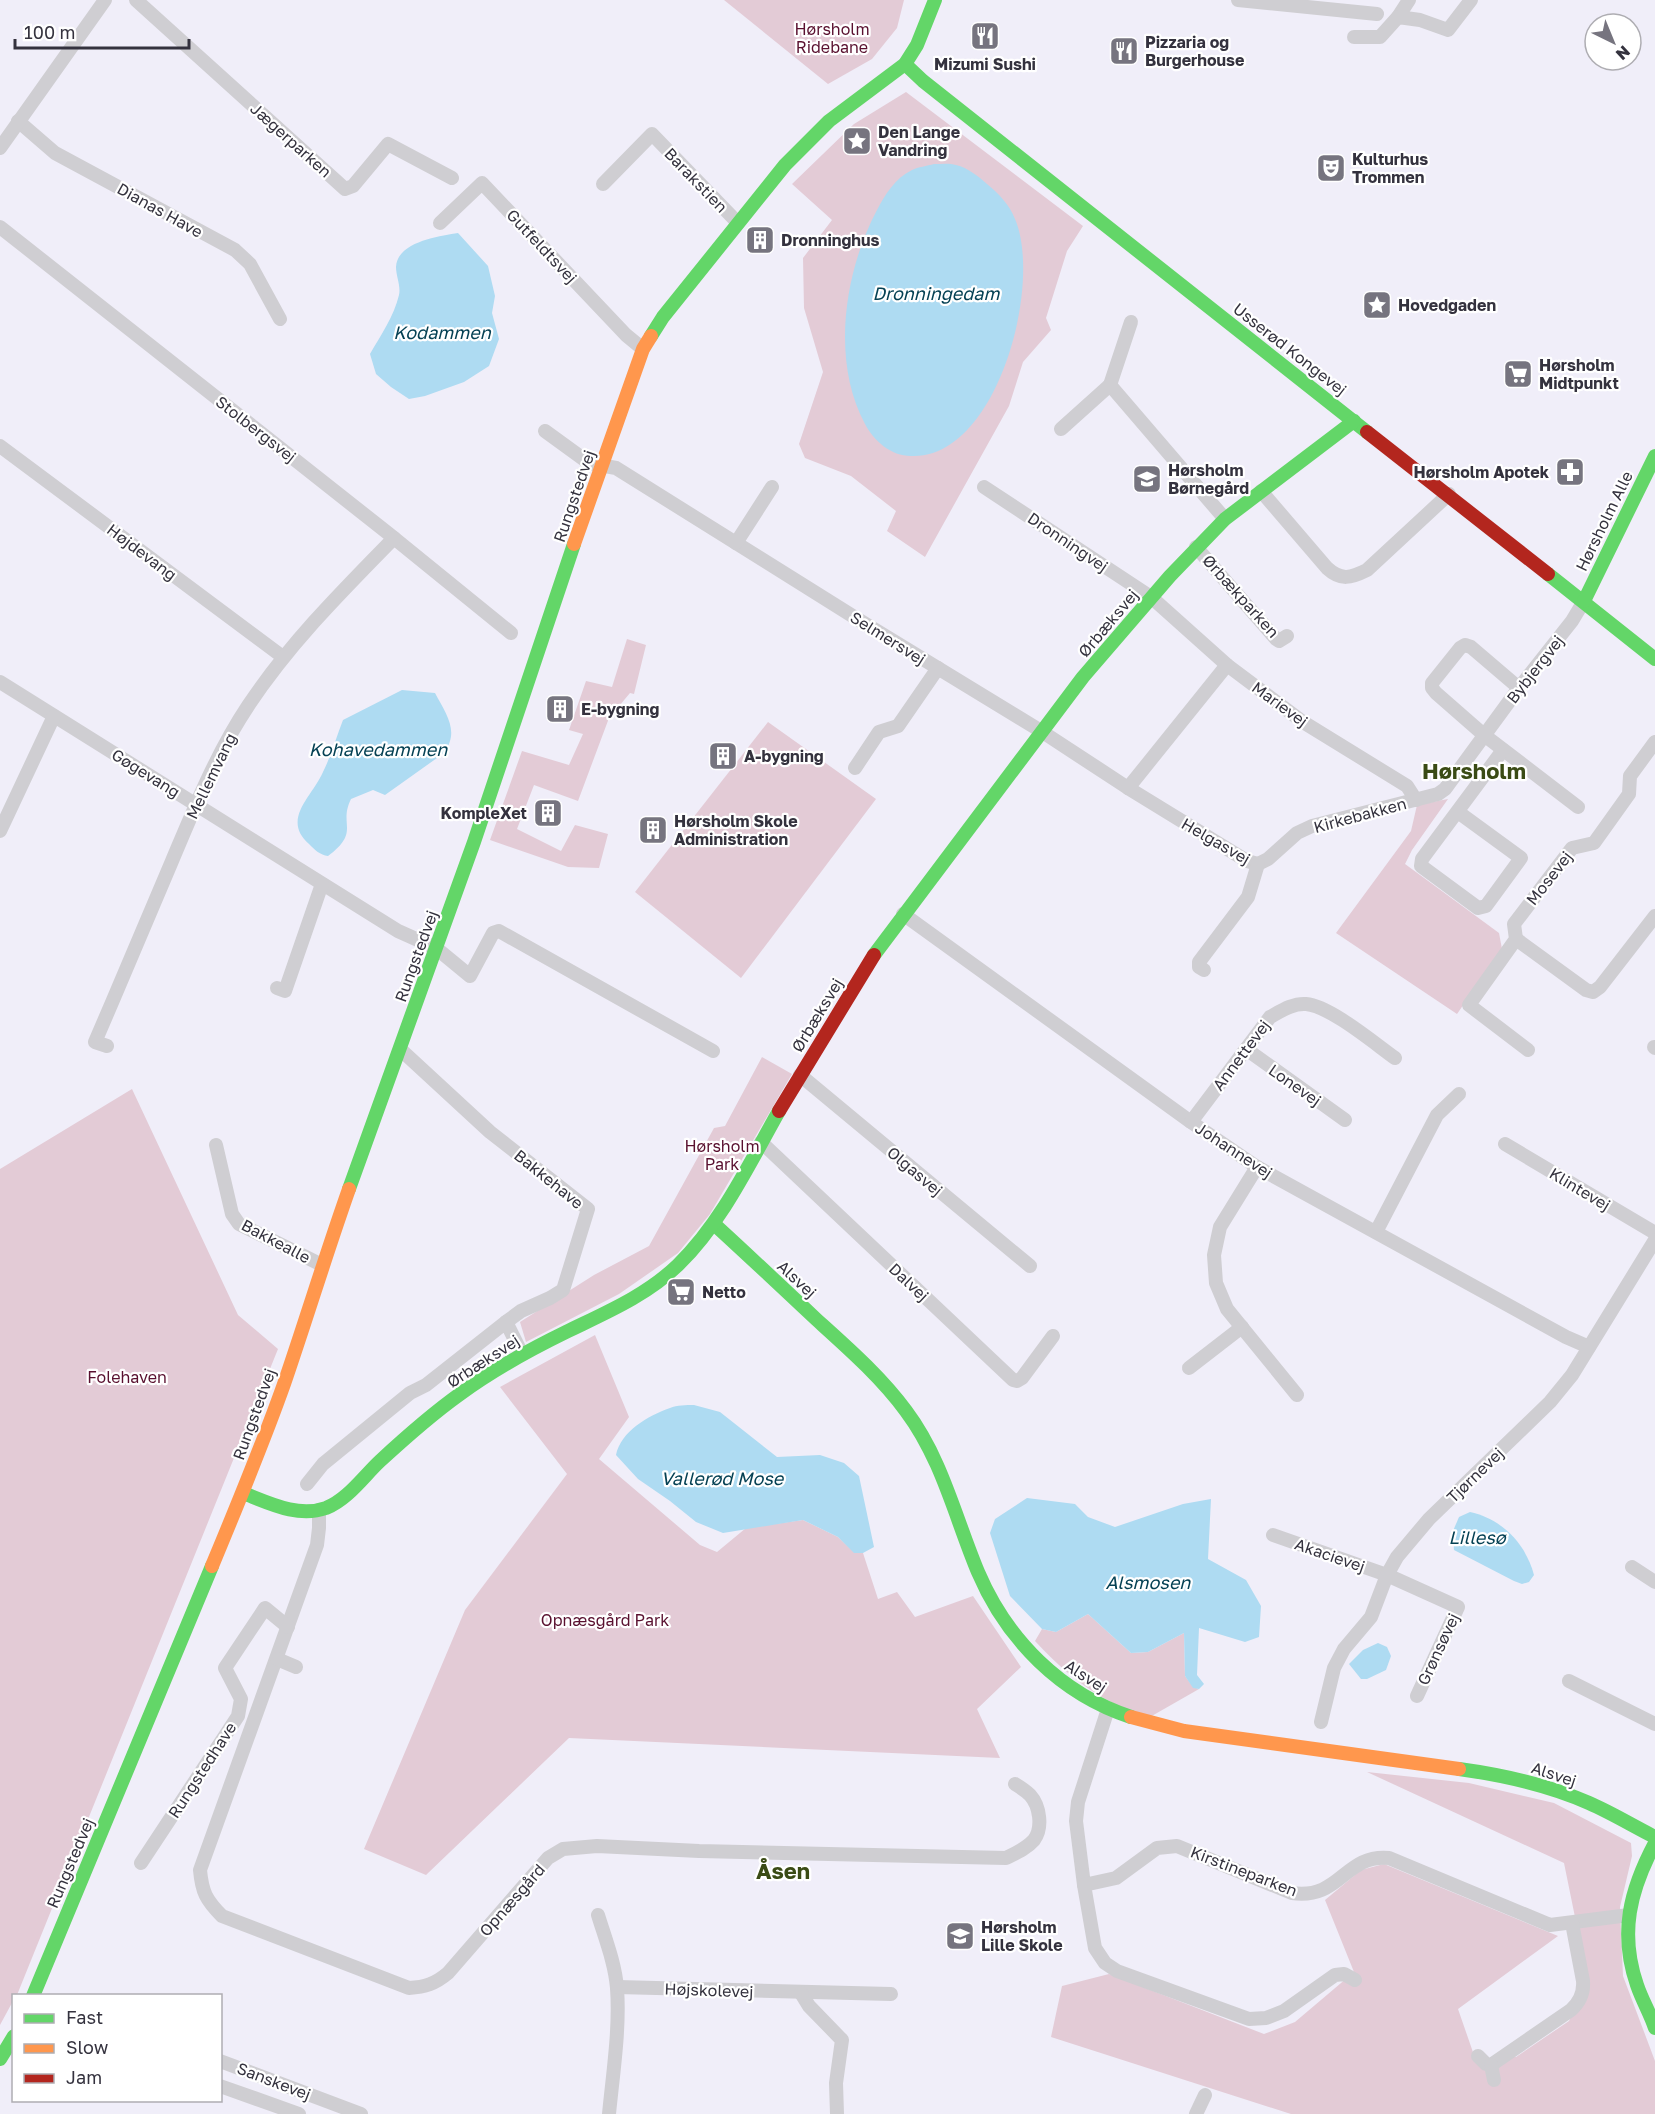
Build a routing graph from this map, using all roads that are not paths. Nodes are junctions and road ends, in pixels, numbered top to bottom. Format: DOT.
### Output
graph roads {
  1 [pos="105,0"];
  2 [pos="136,0"];
  3 [pos="935,0"];
  4 [pos="1238,0"];
  5 [pos="1409,0"];
  6 [pos="1471,0"];
  7 [pos="1377,14"];
  8 [pos="1398,17"];
  9 [pos="1354,37"];
  10 [pos="905,64"];
  11 [pos="18,121"];
  12 [pos="0,148"];
  13 [pos="452,178"];
  14 [pos="603,184"];
  15 [pos="440,223"];
  16 [pos="738,224"];
  17 [pos="0,227"];
  18 [pos="280,319"];
  19 [pos="1131,322"];
  20 [pos="643,349"];
  21 [pos="1110,385"];
  22 [pos="1354,421"];
  23 [pos="1061,429"];
  24 [pos="545,431"];
  25 [pos="0,446"];
  26 [pos="1655,456"];
  27 [pos="602,464"];
  28 [pos="772,487"];
  29 [pos="984,487"];
  30 [pos="1261,491"];
  31 [pos="1449,494"];
  32 [pos="1225,519"];
  33 [pos="394,537"];
  34 [pos="736,543"];
  35 [pos="1197,547"];
  36 [pos="1151,597"];
  37 [pos="1584,601"];
  38 [pos="511,633"];
  39 [pos="1287,636"];
  40 [pos="283,657"];
  41 [pos="1655,659"];
  42 [pos="1227,665"];
  43 [pos="938,668"];
  44 [pos="0,682"];
  45 [pos="1519,688"];
  46 [pos="54,716"];
  47 [pos="1041,731"];
  48 [pos="1484,735"];
  49 [pos="1655,742"];
  50 [pos="1503,750"];
  51 [pos="855,768"];
  52 [pos="1128,788"];
  53 [pos="1438,794"];
  54 [pos="1416,800"];
  55 [pos="196,805"];
  56 [pos="1578,807"];
  57 [pos="1458,812"];
  58 [pos="0,831"];
  59 [pos="1258,864"];
  60 [pos="322,884"];
  61 [pos="903,914"];
  62 [pos="1655,916"];
  63 [pos="1516,939"];
  64 [pos="436,948"];
  65 [pos="1204,970"];
  66 [pos="277,988"];
  67 [pos="107,1046"];
  68 [pos="400,1049"];
  69 [pos="1246,1049"];
  70 [pos="1528,1050"];
  71 [pos="713,1051"];
  72 [pos="1395,1058"];
  73 [pos="800,1075"];
  74 [pos="1459,1094"];
  75 [pos="1345,1120"];
  76 [pos="1191,1122"];
  77 [pos="761,1142"];
  78 [pos="1505,1144"];
  79 [pos="216,1145"];
  80 [pos="1257,1167"];
  81 [pos="714,1224"];
  82 [pos="1376,1232"];
  83 [pos="1655,1233"];
  84 [pos="1655,1240"];
  85 [pos="322,1265"];
  86 [pos="1030,1266"];
  87 [pos="506,1322"];
  88 [pos="1242,1327"];
  89 [pos="1053,1336"];
  90 [pos="1589,1347"];
  91 [pos="522,1354"];
  92 [pos="1189,1368"];
  93 [pos="1296,1395"];
  94 [pos="307,1484"];
  95 [pos="243,1493"];
  96 [pos="319,1510"];
  97 [pos="1273,1535"];
  98 [pos="1632,1567"];
  99 [pos="1387,1575"];
  100 [pos="1655,1582"];
  101 [pos="288,1627"];
  102 [pos="277,1659"];
  103 [pos="296,1667"];
  104 [pos="1569,1681"];
  105 [pos="1417,1696"];
  106 [pos="1108,1709"];
  107 [pos="1321,1722"];
  108 [pos="1655,1724"];
  109 [pos="1014,1784"];
  110 [pos="1655,1837"];
  111 [pos="1655,1843"];
  112 [pos="141,1863"];
  113 [pos="1084,1885"];
  114 [pos="598,1915"];
  115 [pos="1629,1915"];
  116 [pos="1572,1923"];
  117 [pos="1355,1980"];
  118 [pos="617,1987"];
  119 [pos="801,1993"];
  120 [pos="34,1994"];
  121 [pos="891,1994"];
  122 [pos="1655,2028"];
  123 [pos="12,2039"];
  124 [pos="1478,2056"];
  125 [pos="0,2059"];
  126 [pos="222,2062"];
  127 [pos="1491,2065"];
  128 [pos="1494,2080"];
  129 [pos="222,2087"];
  130 [pos="302,2092"];
  131 [pos="1205,2095"];
  132 [pos="291,2113"];
  133 [pos="360,2114"];
  134 [pos="609,2114"];
  135 [pos="837,2114"];
  136 [pos="1196,2114"];
  1 -- 11 [label="street"];
  2 -- 13 [label="street, Jægerparken"];
  3 -- 10 [label="street, Rungstedvej"];
  4 -- 7 [label="street"];
  5 -- 8 [label="street"];
  6 -- 8 [label="street"];
  8 -- 9 [label="street"];
  10 -- 16 [label="street, Rungstedvej"];
  10 -- 22 [label="street, Usserød Kongevej"];
  11 -- 12 [label="street"];
  11 -- 18 [label="street, Dianas Have"];
  14 -- 16 [label="street, Barakstien"];
  15 -- 20 [label="street, Gutfeldtsvej"];
  16 -- 20 [label="street, Rungstedvej"];
  17 -- 33 [label="street, Stolbergsvej"];
  19 -- 21 [label="street"];
  20 -- 27 [label="street, Rungstedvej"];
  21 -- 23 [label="street"];
  21 -- 32 [label="street"];
  22 -- 30 [label="street, Ørbæksvej"];
  22 -- 31 [label="street, Usserød Kongevej"];
  24 -- 27 [label="street, Selmersvej"];
  25 -- 40 [label="street, Højdevang"];
  26 -- 37 [label="street, Hørsholm Alle"];
  27 -- 34 [label="street, Selmersvej"];
  27 -- 64 [label="street, Rungstedvej"];
  28 -- 34 [label="street"];
  29 -- 36 [label="street, Dronningvej"];
  30 -- 31 [label="street"];
  30 -- 32 [label="street, Ørbæksvej"];
  31 -- 37 [label="street, Usserød Kongevej"];
  32 -- 35 [label="street, Ørbæksvej"];
  33 -- 38 [label="street, Stolbergsvej"];
  33 -- 40 [label="street, Mellemvang"];
  34 -- 43 [label="street, Selmersvej"];
  35 -- 36 [label="street, Ørbæksvej"];
  35 -- 39 [label="street, Ørbækparken"];
  36 -- 42 [label="street, Marievej"];
  36 -- 47 [label="street, Ørbæksvej"];
  37 -- 41 [label="street, Usserød Kongevej"];
  37 -- 45 [label="street, Bybjergvej"];
  40 -- 55 [label="street, Mellemvang"];
  42 -- 52 [label="street"];
  42 -- 54 [label="street, Marievej"];
  43 -- 47 [label="street, Selmersvej"];
  43 -- 51 [label="street"];
  44 -- 46 [label="street, Gøgevang"];
  45 -- 48 [label="street, Bybjergvej"];
  45 -- 48 [label="street"];
  46 -- 55 [label="street, Gøgevang"];
  46 -- 58 [label="street"];
  47 -- 52 [label="street, Helgasvej"];
  47 -- 61 [label="street, Ørbæksvej"];
  48 -- 50 [label="street"];
  48 -- 53 [label="street, Bybjergvej"];
  49 -- 63 [label="street, Mosevej"];
  50 -- 56 [label="street"];
  50 -- 57 [label="street"];
  52 -- 59 [label="street, Helgasvej"];
  53 -- 54 [label="street, Kirkebakken"];
  54 -- 59 [label="street, Kirkebakken"];
  55 -- 60 [label="street, Gøgevang"];
  55 -- 67 [label="street, Mellemvang"];
  57 -- 57 [label="street"];
  59 -- 65 [label="street, Helgasvej"];
  60 -- 64 [label="street, Gøgevang"];
  60 -- 66 [label="street"];
  61 -- 73 [label="street, Ørbæksvej"];
  61 -- 76 [label="street, Johannevej"];
  62 -- 63 [label="street"];
  63 -- 70 [label="street, Mosevej"];
  64 -- 68 [label="street, Rungstedvej"];
  64 -- 71 [label="street"];
  68 -- 85 [label="street, Rungstedvej"];
  68 -- 87 [label="street, Bakkehave"];
  69 -- 72 [label="street, Annettevej"];
  69 -- 75 [label="street, Lonevej"];
  69 -- 76 [label="street, Annettevej"];
  73 -- 77 [label="street, Ørbæksvej"];
  73 -- 86 [label="street, Olgasvej"];
  74 -- 82 [label="street"];
  76 -- 80 [label="street, Johannevej"];
  77 -- 81 [label="street, Ørbæksvej"];
  77 -- 89 [label="street, Dalvej"];
  78 -- 83 [label="street, Klintevej"];
  79 -- 85 [label="street, Bakkealle"];
  80 -- 82 [label="street, Johannevej"];
  80 -- 88 [label="street"];
  81 -- 91 [label="street, Ørbæksvej"];
  81 -- 106 [label="street, Alsvej"];
  82 -- 90 [label="street, Johannevej"];
  84 -- 90 [label="street, Tjørnevej"];
  85 -- 95 [label="street, Rungstedvej"];
  87 -- 91 [label="street"];
  87 -- 94 [label="street, Bakkehave"];
  88 -- 92 [label="street"];
  88 -- 93 [label="street"];
  90 -- 99 [label="street, Tjørnevej"];
  91 -- 96 [label="street, Ørbæksvej"];
  95 -- 96 [label="street"];
  95 -- 120 [label="street, Rungstedvej"];
  96 -- 101 [label="street, Opnæsgård"];
  97 -- 99 [label="street, Akacievej"];
  98 -- 100 [label="street"];
  99 -- 105 [label="street, Grønsøvej"];
  99 -- 107 [label="street, Tjørnevej"];
  101 -- 102 [label="street, Opnæsgård"];
  101 -- 112 [label="street, Rungstedhave"];
  102 -- 103 [label="street"];
  102 -- 109 [label="street, Opnæsgård"];
  104 -- 108 [label="street"];
  106 -- 110 [label="street, Alsvej"];
  106 -- 113 [label="street"];
  111 -- 115 [label="street"];
  113 -- 116 [label="street, Kirstineparken"];
  113 -- 117 [label="street"];
  114 -- 118 [label="street"];
  115 -- 116 [label="street, Kirstineparken"];
  115 -- 122 [label="street"];
  116 -- 127 [label="street"];
  118 -- 119 [label="street, Højskolevej"];
  118 -- 134 [label="street"];
  119 -- 121 [label="street, Højskolevej"];
  119 -- 135 [label="street"];
  123 -- 125 [label="street"];
  124 -- 127 [label="street"];
  126 -- 130 [label="street, Sanskevej"];
  127 -- 128 [label="street"];
  129 -- 132 [label="street"];
  130 -- 132 [label="street"];
  130 -- 133 [label="street, Sanskevej"];
  131 -- 136 [label="street"];
}
